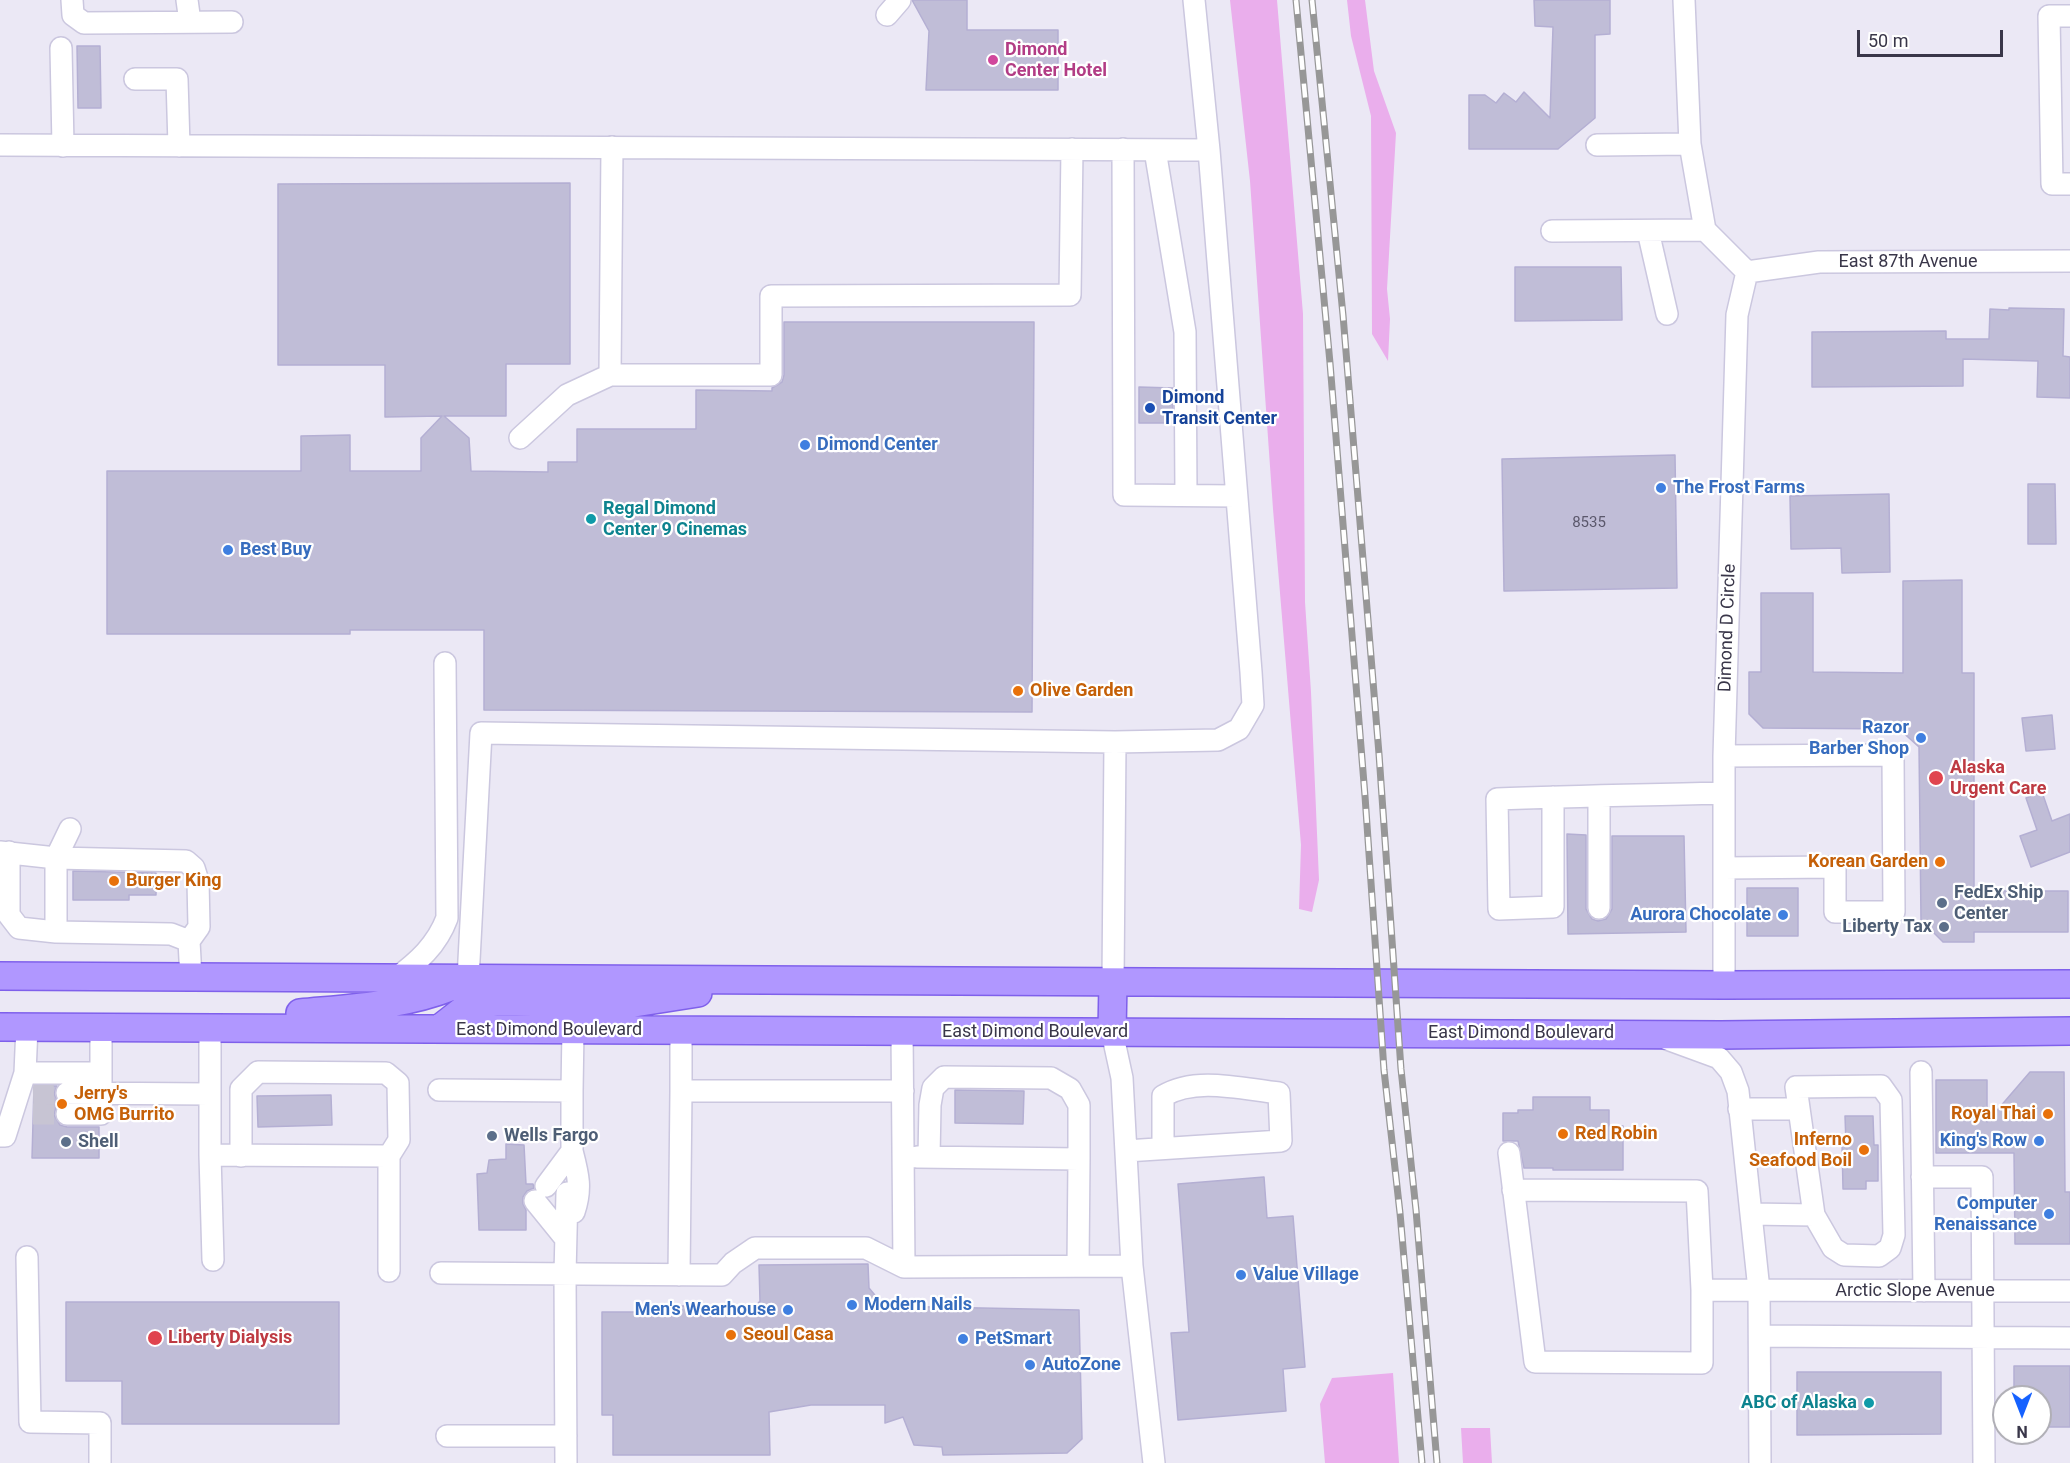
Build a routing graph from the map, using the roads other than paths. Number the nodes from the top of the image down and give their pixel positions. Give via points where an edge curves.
1 (72, 0) edge
2 (186, 0) edge
3 (1194, 0) edge
4 (1684, 0) edge
5 (2070, 16) edge
6 (190, 22) junction
7 (232, 22) dead end
8 (62, 48) dead end
9 (135, 79) dead end
10 (1690, 144) junction
11 (0, 145) edge
12 (1597, 145) dead end
13 (63, 146) junction
14 (179, 146) junction
15 (612, 147) junction
16 (1072, 149) junction
17 (1123, 149) junction
18 (1155, 150) junction
19 (1209, 150) junction
20 (2070, 184) edge
21 (1705, 230) junction
22 (1552, 231) dead end
23 (1648, 231) junction
24 (2070, 261) edge
25 (1747, 272) junction
26 (1667, 314) dead end
27 (610, 375) junction
28 (520, 438) dead end
29 (1186, 495) junction
30 (1236, 496) junction
31 (445, 663) dead end
32 (1114, 742) junction
33 (1724, 756) junction
34 (1724, 793) junction
35 (1599, 796) junction
36 (1553, 797) junction
37 (70, 829) dead end
38 (4, 852) edge
39 (56, 858) junction
40 (1724, 868) junction
41 (1599, 908) dead end
42 (56, 932) junction
43 (189, 941) junction
44 (0, 976) edge
45 (191, 978) junction
46 (395, 979) junction
47 (468, 979) junction
48 (746, 981) junction
49 (1113, 982) junction
50 (2070, 984) edge
51 (1724, 985) junction
52 (0, 1027) edge
53 (27, 1027) junction
54 (101, 1027) junction
55 (182, 1028) junction
56 (210, 1028) junction
57 (439, 1029) junction
58 (573, 1030) junction
59 (681, 1030) junction
60 (2070, 1030) edge
61 (902, 1031) junction
62 (1112, 1032) junction
63 (1650, 1033) junction
64 (1921, 1072) dead end
65 (25, 1073) junction
66 (101, 1083) junction
67 (439, 1090) dead end
68 (573, 1091) junction
69 (681, 1091) junction
70 (903, 1091) junction
71 (210, 1094) junction
72 (67, 1103) tunnel mouth
73 (1739, 1109) junction
74 (1799, 1109) junction
75 (0, 1136) edge
76 (1163, 1148) junction
77 (572, 1151) junction
78 (1126, 1151) junction
79 (1509, 1153) dead end
80 (210, 1155) junction
81 (241, 1156) junction
82 (389, 1156) junction
83 (903, 1157) junction
84 (930, 1157) junction
85 (1079, 1159) junction
86 (1923, 1177) junction
87 (1513, 1190) junction
88 (551, 1192) junction
89 (1751, 1214) junction
90 (1814, 1215) junction
91 (565, 1238) junction
92 (27, 1257) dead end
93 (213, 1260) dead end
94 (1078, 1266) junction
95 (1132, 1266) junction
96 (904, 1268) junction
97 (389, 1271) dead end
98 (441, 1273) dead end
99 (565, 1274) junction
100 (679, 1275) junction
101 (1702, 1290) junction
102 (1759, 1290) junction
103 (1924, 1291) junction
104 (1983, 1291) junction
105 (2070, 1291) edge
106 (1760, 1336) junction
107 (1983, 1337) junction
108 (2070, 1338) edge
109 (447, 1436) dead end
110 (566, 1436) junction
111 (100, 1463) edge
112 (566, 1463) edge
113 (1154, 1463) edge
114 (1760, 1463) edge
115 (1984, 1463) edge

1 - 6 street via 74,15 84,23
2 - 6 street
3 - 19 street
4 - 10 street
5 - 20 street via 2049,16 2052,184
6 - 7 street
8 - 13 street
9 - 14 street via 177,79
10 - 12 street
10 - 21 street
11 - 13 street
13 - 14 street
14 - 15 street
15 - 16 street
15 - 27 street
16 - 17 street
16 - 27 street via 1070,295 771,296 771,375
17 - 18 street
17 - 29 street via 1124,495
18 - 19 street
18 - 29 street via 1185,332
19 - 30 street
21 - 23 street
21 - 25 street
22 - 23 street
23 - 26 street
24 - 25 street, East 87th Avenue via 1819,262
25 - 33 street, Dimond D Circle via 1737,315
27 - 28 street via 567,396
29 - 30 street
30 - 32 street via 1253,705 1239,729 1218,740
31 - 46 street via 447,918 441,934 420,960
32 - 47 street via 481,733
32 - 49 street
33 - 34 street, Dimond D Circle
33 - 40 street via 1893,755 1894,912 1835,912 1835,867
34 - 35 street
34 - 40 street, Dimond D Circle
35 - 36 street
35 - 41 street
36 - 36 street via 1497,799 1499,909 1553,907
37 - 39 street
38 - 39 street
38 - 42 street via 9,915 19,928
39 - 42 street
39 - 43 street via 186,861 194,868 198,881 199,927
40 - 51 street, Dimond D Circle
42 - 43 street via 171,933
43 - 45 street
44 - 45 main road
45 - 46 main road
46 - 47 main road
47 - 48 main road
47 - 55 main road via 429,995 387,1005 260,1016
48 - 49 main road
48 - 57 main road via 686,996 628,1004 471,1004
49 - 51 main road
49 - 62 main road
50 - 51 main road
52 - 53 main road, East Dimond Boulevard
53 - 54 main road, East Dimond Boulevard
53 - 65 street
54 - 55 main road, East Dimond Boulevard
54 - 66 street
55 - 56 main road, East Dimond Boulevard
56 - 57 main road, East Dimond Boulevard
56 - 71 street
57 - 58 main road, East Dimond Boulevard
58 - 59 main road, East Dimond Boulevard
58 - 68 street
59 - 61 main road, East Dimond Boulevard
59 - 69 street
60 - 63 main road, East Dimond Boulevard
61 - 62 main road, East Dimond Boulevard
61 - 70 street
62 - 63 main road, East Dimond Boulevard
62 - 78 street via 1122,1078
63 - 73 street via 1719,1058 1731,1072
64 - 86 street
65 - 66 street
65 - 75 street via 24,1104 5,1136
66 - 71 street
66 - 72 street via 101,1114
67 - 68 street
68 - 77 street
69 - 70 street
69 - 100 street
70 - 83 street
71 - 80 street
73 - 74 street
73 - 89 street
74 - 90 street
74 - 90 street via 1796,1087 1881,1086 1892,1100 1894,1235 1890,1248 1879,1256 1844,1255 1833,1248
76 - 76 street via 1281,1142 1279,1093 1215,1086 1173,1090 1163,1096
76 - 78 street
77 - 88 street
77 - 91 street via 579,1197
78 - 95 street
79 - 87 street
80 - 81 street
80 - 93 street
81 - 82 street
81 - 82 street via 242,1089 258,1072 386,1073 398,1083 399,1140
82 - 97 street
83 - 84 street
83 - 96 street
84 - 85 street
84 - 85 street via 930,1105 933,1088 944,1077 1051,1078 1070,1089 1079,1105
85 - 94 street
86 - 103 street
86 - 104 street via 1982,1177
87 - 101 street via 1697,1191
87 - 101 street via 1535,1362 1702,1363
88 - 91 street
88 - 91 street
89 - 90 street
89 - 102 street
91 - 99 street
92 - 111 street via 30,1422 100,1423
94 - 95 street
94 - 96 street
95 - 113 street
96 - 100 street via 866,1248 755,1248 723,1275
98 - 99 street
99 - 100 street
99 - 110 street
101 - 102 street, Arctic Slope Avenue
102 - 103 street, Arctic Slope Avenue
102 - 106 street
103 - 104 street, Arctic Slope Avenue
104 - 105 street, Arctic Slope Avenue
104 - 107 street
106 - 107 street
106 - 114 street
107 - 108 street
107 - 115 street
109 - 110 street
110 - 112 street

